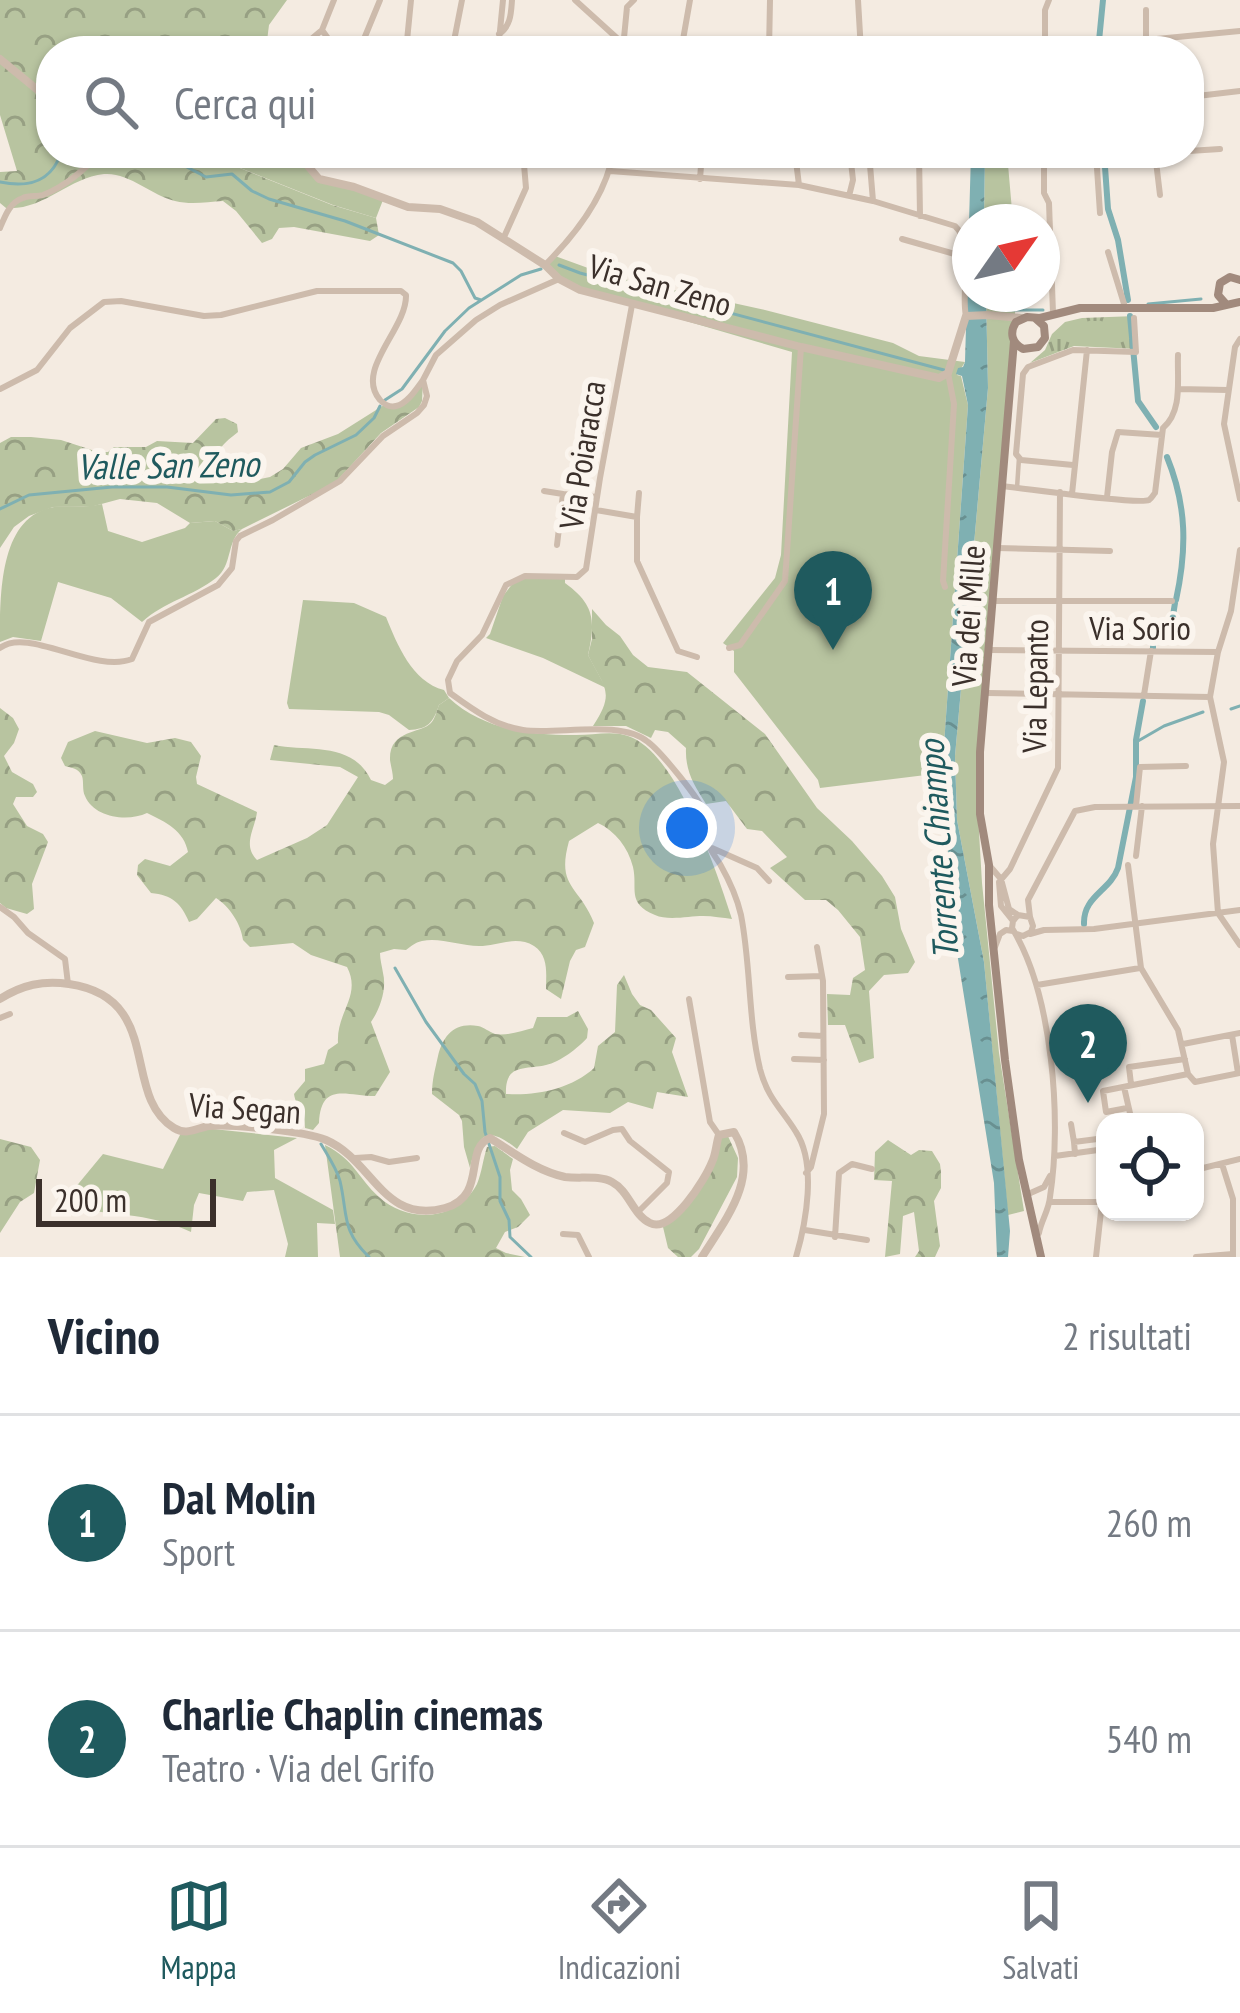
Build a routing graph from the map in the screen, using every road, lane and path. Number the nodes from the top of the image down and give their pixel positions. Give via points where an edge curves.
1 (334, 0) edge
2 (380, 0) edge
3 (411, 0) edge
4 (462, 0) edge
5 (508, 0) edge
6 (575, 0) edge
7 (634, 0) edge
8 (690, 0) edge
9 (770, 0) edge
10 (858, 0) edge
11 (1049, 0) edge
12 (1146, 10) dead end
13 (322, 29) junction
14 (1240, 31) edge
15 (314, 36) edge
16 (327, 36) edge
17 (365, 36) edge
18 (407, 36) edge
19 (455, 36) edge
20 (499, 36) edge
21 (615, 36) edge
22 (624, 36) edge
23 (684, 36) edge
24 (769, 36) edge
25 (860, 36) edge
26 (1045, 36) edge
27 (1146, 36) edge
28 (1188, 36) edge
29 (0, 59) edge
30 (36, 89) edge
31 (1240, 92) edge
32 (1204, 96) edge
33 (1220, 149) dead end
34 (1204, 151) edge
35 (85, 168) edge
36 (310, 168) edge
37 (524, 168) edge
38 (610, 168) edge
39 (701, 168) edge
40 (797, 168) edge
41 (852, 168) edge
42 (871, 168) edge
43 (919, 168) edge
44 (1044, 168) edge
45 (1097, 168) edge
46 (1157, 168) edge
47 (610, 171) junction
48 (700, 179) junction
49 (800, 185) junction
50 (1160, 195) dead end
51 (849, 196) junction
52 (874, 201) junction
53 (1049, 204) edge
54 (1100, 213) dead end
55 (920, 216) junction
56 (952, 225) edge
57 (0, 228) edge
58 (504, 237) junction
59 (902, 239) dead end
60 (1108, 252) dead end
61 (952, 253) edge
62 (545, 265) junction
63 (1238, 277) edge
64 (559, 279) junction
65 (1217, 290) junction
66 (1232, 303) edge
67 (632, 305) junction
68 (1125, 308) junction
69 (1192, 308) junction
70 (966, 312) edge
71 (1058, 312) joint
72 (1060, 312) edge
73 (1240, 312) edge
74 (967, 315) junction
75 (999, 316) junction
76 (1023, 318) junction
77 (1035, 318) junction
78 (1134, 318) dead end
79 (1045, 334) junction
80 (1013, 338) junction
81 (1240, 339) edge
82 (801, 347) junction
83 (1034, 349) junction
84 (1088, 350) junction
85 (1178, 355) dead end
86 (1013, 371) junction
87 (944, 376) junction
88 (423, 380) junction
89 (0, 389) edge
90 (1177, 390) junction
91 (1228, 393) junction
92 (1240, 394) edge
93 (1162, 435) junction
94 (1019, 458) junction
95 (1073, 465) junction
96 (1002, 486) junction
97 (1017, 488) junction
98 (544, 491) dead end
99 (1060, 492) junction
100 (639, 493) dead end
101 (563, 494) junction
102 (1072, 494) junction
103 (597, 497) junction
104 (1107, 498) junction
105 (1240, 499) edge
106 (596, 510) junction
107 (637, 518) junction
108 (556, 545) dead end
109 (997, 548) junction
110 (1061, 549) junction
111 (1110, 550) dead end
112 (1240, 550) edge
113 (945, 587) dead end
114 (1061, 600) junction
115 (993, 601) junction
116 (1172, 601) dead end
117 (1236, 609) edge
118 (0, 648) edge
119 (729, 648) dead end
120 (989, 650) junction
121 (1060, 651) junction
122 (1151, 651) junction
123 (1218, 652) junction
124 (697, 657) dead end
125 (986, 694) junction
126 (1059, 694) junction
127 (1144, 696) junction
128 (1210, 697) junction
129 (1186, 766) dead end
130 (1139, 806) junction
131 (1240, 806) edge
132 (1218, 807) junction
133 (709, 846) junction
134 (1136, 856) dead end
135 (1128, 866) dead end
136 (997, 875) junction
137 (769, 881) dead end
138 (0, 907) edge
139 (1240, 910) edge
140 (1219, 913) junction
141 (1031, 918) junction
142 (1136, 924) junction
143 (1019, 928) junction
144 (1044, 930) junction
145 (1240, 945) edge
146 (817, 947) dead end
147 (994, 951) junction
148 (1141, 968) junction
149 (822, 976) junction
150 (788, 977) dead end
151 (68, 983) junction
152 (1037, 985) junction
153 (0, 999) edge
154 (689, 999) dead end
155 (10, 1014) dead end
156 (0, 1018) edge
157 (1236, 1034) edge
158 (801, 1035) dead end
159 (824, 1036) junction
160 (1183, 1044) junction
161 (794, 1059) dead end
162 (1185, 1059) junction
163 (824, 1060) junction
164 (1239, 1073) edge
165 (1188, 1075) junction
166 (1128, 1086) junction
167 (1126, 1108) junction
168 (1106, 1112) joint
169 (1128, 1113) edge
170 (1071, 1124) dead end
171 (564, 1133) dead end
172 (719, 1135) junction
173 (1096, 1139) edge
174 (1073, 1142) junction
175 (1096, 1151) edge
176 (1076, 1154) junction
177 (1054, 1156) junction
178 (417, 1157) dead end
179 (355, 1158) junction
180 (1240, 1159) edge
181 (1222, 1163) junction
182 (1204, 1168) edge
183 (872, 1169) dead end
184 (1052, 1172) junction
185 (806, 1173) junction
186 (1026, 1195) junction
187 (1050, 1202) junction
188 (1096, 1202) edge
189 (638, 1212) junction
190 (1101, 1221) edge
191 (805, 1230) junction
192 (563, 1234) dead end
193 (835, 1237) junction
194 (867, 1240) dead end
195 (1038, 1254) edge
196 (1233, 1256) edge
197 (589, 1257) edge
198 (702, 1257) edge
199 (796, 1257) edge
200 (1096, 1257) edge
201 (1196, 1257) edge

1 - 13 street
2 - 17 street
3 - 18 street
4 - 19 street
5 - 20 street
6 - 21 street
7 - 22 street
8 - 23 street
9 - 24 street
10 - 25 street
11 - 26 street
12 - 27 street
13 - 15 street
13 - 16 street
14 - 28 street
29 - 30 street
31 - 32 street
33 - 34 street
35 - 57 street via 41,195 20,198
36 - 58 street, Via San Zeno via 319,179 453,212
37 - 58 street via 526,188
38 - 47 street
39 - 48 street
40 - 49 street
41 - 51 street
42 - 52 street
43 - 55 street
44 - 53 street
45 - 54 street
46 - 50 street
47 - 48 street
47 - 62 street via 579,228
48 - 49 street
49 - 51 street
51 - 52 street
52 - 55 street
55 - 56 street
58 - 62 street, Via San Zeno
59 - 61 street
60 - 68 street
62 - 64 street, Via San Zeno
63 - 65 main road
64 - 67 street, Via San Zeno
64 - 88 street via 476,320 436,355
65 - 66 main road
65 - 69 main road
66 - 69 main road
66 - 73 street
67 - 82 street, Via San Zeno
67 - 103 street, Via Poiaracca
68 - 69 main road
68 - 72 main road
70 - 74 street
71 - 77 main road
71 - 79 main road
74 - 75 street
74 - 87 street
75 - 76 street
75 - 80 street
76 - 77 main road
76 - 80 main road
77 - 79 main road
78 - 84 street via 1136,352
79 - 83 main road
80 - 83 main road
80 - 86 main road, Via dei Mille
81 - 91 street
82 - 87 street, Via San Zeno
82 - 119 street via 785,580 740,646
83 - 86 main road
84 - 94 street via 1023,374
84 - 95 street
85 - 90 street
86 - 96 main road, Via dei Mille
87 - 113 street via 954,404
88 - 89 street via 394,407 372,381 406,295 317,291 204,316 104,302 37,370
88 - 118 street via 427,396 417,413 340,482 240,536 226,577 149,622 132,659 113,664 25,641
90 - 91 street
90 - 93 street
91 - 92 street
91 - 105 street via 1224,424
93 - 104 street via 1154,496
93 - 104 street via 1118,432
94 - 95 street
94 - 97 street
95 - 102 street
96 - 97 street
96 - 109 main road, Via dei Mille
97 - 99 street
98 - 101 street
99 - 102 street
99 - 110 street, Via Lepanto
100 - 107 street
101 - 103 street
101 - 108 street
102 - 104 street
103 - 106 street, Via Poiaracca
106 - 107 street
106 - 133 street, Via Poiaracca via 586,568 577,577 525,576 506,585 482,635 457,661 450,693 520,730 619,729 649,742 699,800
107 - 124 street via 637,561 678,651
109 - 110 street
109 - 115 main road, Via dei Mille
110 - 111 street
110 - 114 street, Via Lepanto
112 - 117 street
114 - 115 street
114 - 116 street
114 - 121 street, Via Lepanto
115 - 120 main road, Via dei Mille
117 - 123 street
120 - 121 street, Via Sorio
120 - 125 main road, Via dei Mille
121 - 122 street, Via Sorio
121 - 126 street, Via Lepanto
122 - 123 street, Via Sorio
122 - 127 street
123 - 128 street
125 - 126 street
125 - 136 main road, Via dei Mille via 980,814
126 - 127 street
126 - 136 street, Via Lepanto via 1058,768 1009,870
127 - 128 street
128 - 132 street via 1225,763
129 - 130 street via 1140,767
130 - 132 street
130 - 134 street
130 - 141 street via 1075,811 1028,900
131 - 132 street
132 - 140 street
133 - 137 street
133 - 185 street, Via Poiaracca via 741,918 765,1088 802,1142
135 - 142 street
136 - 143 street via 1001,906
136 - 147 main road, Via dei Mille
138 - 151 street via 65,959
139 - 140 street
140 - 142 street
140 - 145 street
141 - 143 street
141 - 143 street via 1033,929
141 - 144 street
142 - 144 street
142 - 148 street
143 - 144 street
143 - 147 street via 1000,934
143 - 152 street
146 - 149 street
147 - 186 main road, Via dei Mille
148 - 152 street
148 - 160 street
149 - 150 street
149 - 159 street
151 - 153 street via 27,985
151 - 179 street, Via Segan via 126,1016 153,1101 169,1125 322,1137
152 - 177 street via 1054,1095
154 - 172 street
155 - 156 street
157 - 160 street
157 - 164 street
158 - 159 street
159 - 163 street
160 - 162 street
161 - 163 street
162 - 165 street
162 - 166 street via 1129,1067
163 - 185 street via 824,1114
164 - 165 street via 1195,1082
165 - 166 street
166 - 167 street
166 - 168 street via 1102,1091
167 - 168 street
167 - 169 street
170 - 174 street
171 - 189 street via 585,1142 622,1130 669,1172
172 - 189 street via 712,1161 673,1219 658,1226
172 - 198 street via 734,1132 738,1139 744,1184
173 - 174 street
174 - 176 street
175 - 176 street
176 - 177 street
177 - 184 street
178 - 179 street
179 - 189 street via 401,1206 446,1208 470,1190 478,1148 490,1138 539,1169 615,1183
180 - 181 street
181 - 182 street
181 - 196 street via 1233,1199
183 - 193 street via 852,1164 839,1173
184 - 186 street
184 - 187 street
185 - 191 street, Via Poiaracca
186 - 195 main road, Via dei Mille
187 - 188 street
187 - 195 street
190 - 200 street
191 - 193 street
191 - 199 street, Via Poiaracca
192 - 197 street via 578,1235
193 - 194 street
196 - 201 street

